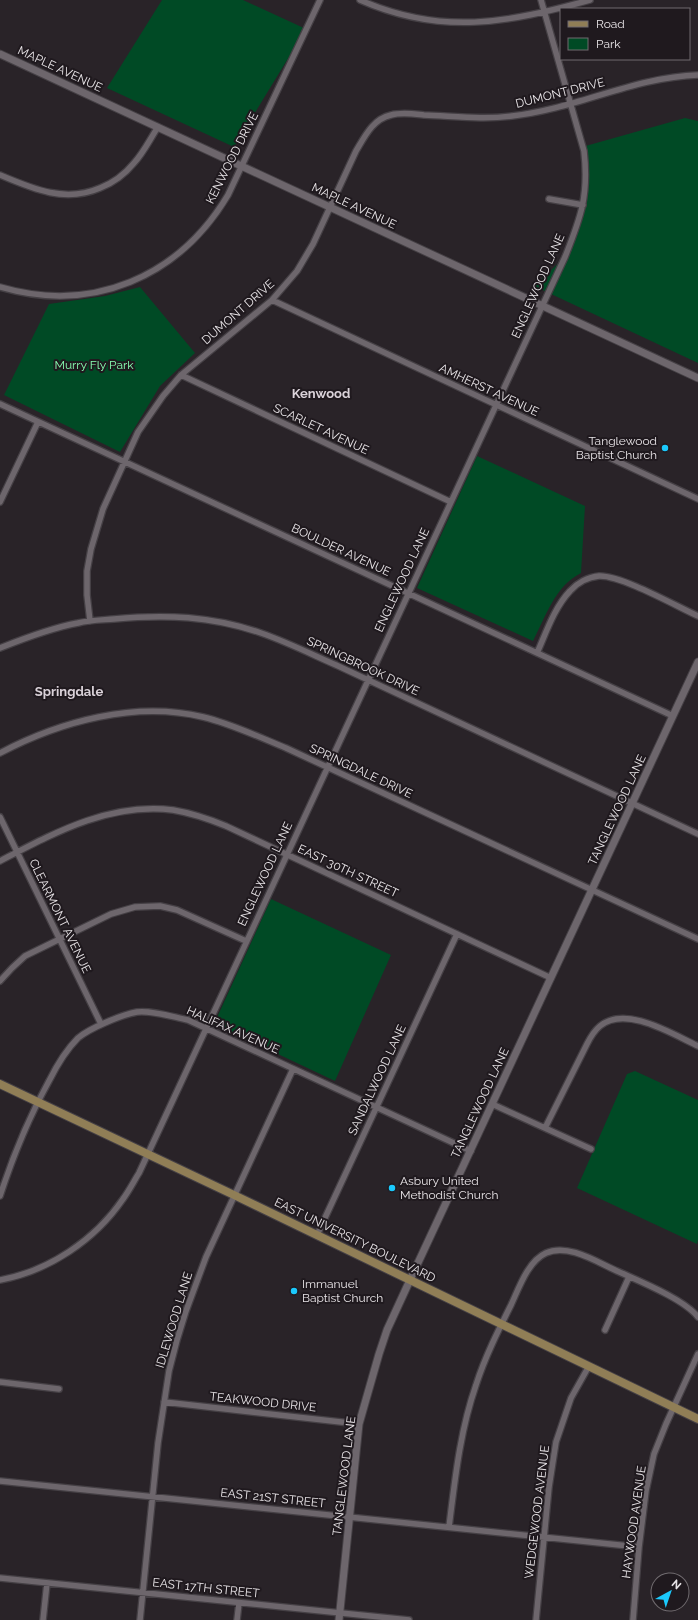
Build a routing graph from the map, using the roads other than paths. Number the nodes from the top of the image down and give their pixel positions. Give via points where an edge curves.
1 (320, 0) edge
2 (360, 0) edge
3 (542, 0) edge
4 (590, 0) edge
5 (562, 8) edge
6 (560, 9) edge
7 (545, 13) junction
8 (0, 54) edge
9 (698, 75) edge
10 (571, 104) junction
11 (158, 127) junction
12 (242, 166) junction
13 (0, 175) edge
14 (549, 199) dead end
15 (583, 205) junction
16 (330, 207) junction
17 (0, 288) edge
18 (272, 300) junction
19 (542, 305) junction
20 (182, 375) junction
21 (698, 378) edge
22 (0, 404) edge
23 (496, 405) junction
24 (38, 422) junction
25 (124, 462) junction
26 (698, 499) edge
27 (0, 502) edge
28 (451, 502) junction
29 (408, 594) junction
30 (698, 616) edge
31 (90, 621) junction
32 (0, 648) edge
33 (537, 653) junction
34 (698, 662) edge
35 (368, 680) junction
36 (673, 716) junction
37 (0, 753) edge
38 (327, 768) junction
39 (632, 803) junction
40 (0, 817) edge
41 (698, 834) edge
42 (17, 852) junction
43 (286, 855) junction
44 (0, 861) edge
45 (592, 890) junction
46 (457, 934) junction
47 (698, 939) edge
48 (60, 940) junction
49 (246, 941) junction
50 (551, 978) junction
51 (0, 981) edge
52 (101, 1024) junction
53 (205, 1029) junction
54 (698, 1046) edge
55 (293, 1069) junction
56 (0, 1084) edge
57 (37, 1102) junction
58 (492, 1104) junction
59 (376, 1107) junction
60 (545, 1128) junction
61 (592, 1149) dead end
62 (471, 1151) junction
63 (147, 1154) junction
64 (234, 1195) junction
65 (0, 1196) edge
66 (317, 1235) junction
67 (630, 1277) junction
68 (0, 1280) edge
69 (410, 1280) junction
70 (698, 1317) edge
71 (501, 1324) junction
72 (605, 1330) dead end
73 (698, 1354) edge
74 (589, 1366) junction
75 (0, 1382) edge
76 (58, 1389) dead end
77 (164, 1402) junction
78 (674, 1407) junction
79 (698, 1419) edge
80 (359, 1424) junction
81 (0, 1481) edge
82 (153, 1497) junction
83 (350, 1517) junction
84 (449, 1528) junction
85 (545, 1538) junction
86 (639, 1547) junction
87 (0, 1578) edge
88 (47, 1583) junction
89 (143, 1593) junction
90 (239, 1603) junction
91 (339, 1616) edge
92 (43, 1620) edge
93 (140, 1620) edge
94 (237, 1620) edge
95 (409, 1620) edge
96 (536, 1620) edge
97 (633, 1620) edge

1 - 12 street, KENWOOD DRIVE
2 - 7 street via 398,14 441,22 483,23
3 - 7 street, ENGLEWOOD LANE
4 - 5 street
6 - 7 street
7 - 10 street, ENGLEWOOD LANE
8 - 11 main road, MAPLE AVENUE
9 - 10 street, DUMONT DRIVE via 679,75 638,84
10 - 15 street, ENGLEWOOD LANE via 584,151 586,174
10 - 16 street, DUMONT DRIVE via 500,118 402,114 384,117 376,122 364,137
11 - 12 main road, MAPLE AVENUE
11 - 13 street via 143,153 127,171 118,179 95,190 72,195 51,194
12 - 16 main road, MAPLE AVENUE
12 - 17 street, KENWOOD DRIVE via 220,209 199,235 176,256 146,275 113,288 76,295 35,295
14 - 15 street
15 - 19 street, ENGLEWOOD LANE via 565,257
16 - 18 street, DUMONT DRIVE via 297,271
16 - 19 main road, MAPLE AVENUE
18 - 20 street, DUMONT DRIVE
18 - 23 street, AMHERST AVENUE
19 - 21 main road, MAPLE AVENUE
19 - 23 street, ENGLEWOOD LANE
20 - 25 street, DUMONT DRIVE via 163,396 138,432
20 - 28 street, SCARLET AVENUE
22 - 24 street, BOULDER AVENUE
23 - 26 street, AMHERST AVENUE
23 - 28 street, ENGLEWOOD LANE
24 - 25 street, BOULDER AVENUE
24 - 27 street
25 - 29 street, BOULDER AVENUE
25 - 31 street, DUMONT DRIVE via 103,509 91,549 87,571
28 - 29 street, ENGLEWOOD LANE
29 - 33 street, BOULDER AVENUE
29 - 35 street, ENGLEWOOD LANE
30 - 33 street via 615,578 591,578 576,586 562,602
31 - 32 street, SPRINGBROOK DRIVE via 58,627
31 - 35 street, SPRINGBROOK DRIVE via 172,616 214,621 282,641
33 - 36 street, BOULDER AVENUE
34 - 36 main road, TANGLEWOOD LANE
35 - 38 street, ENGLEWOOD LANE
35 - 39 street, SPRINGBROOK DRIVE
36 - 39 main road, TANGLEWOOD LANE
37 - 38 street, SPRINGDALE DRIVE via 78,722 128,713 170,712 204,717 225,724 272,742
38 - 43 street, ENGLEWOOD LANE
38 - 45 street, SPRINGDALE DRIVE
39 - 41 street, SPRINGBROOK DRIVE
39 - 45 main road, TANGLEWOOD LANE
40 - 42 street, CLEARMONT AVENUE
42 - 43 street, EAST 30TH STREET via 95,818 123,811 151,809 174,810 206,818
42 - 44 street, EAST 30TH STREET
42 - 48 street, CLEARMONT AVENUE
43 - 46 street, EAST 30TH STREET
43 - 49 street, ENGLEWOOD LANE
45 - 47 street, SPRINGDALE DRIVE
45 - 50 main road, TANGLEWOOD LANE
46 - 50 street, EAST 30TH STREET
46 - 59 street, SANDALWOOD LANE
48 - 49 street via 111,914 146,906 177,910
48 - 51 street via 25,956
48 - 52 street, CLEARMONT AVENUE
49 - 53 street, ENGLEWOOD LANE
50 - 58 main road, TANGLEWOOD LANE
52 - 53 street, HALIFAX AVENUE via 137,1012 188,1020
52 - 57 street, HALIFAX AVENUE via 72,1045
53 - 55 street, HALIFAX AVENUE
53 - 63 street, ENGLEWOOD LANE
54 - 60 street via 638,1020 621,1018 606,1022 594,1032 586,1044
55 - 59 street, HALIFAX AVENUE
55 - 64 street, IDLEWOOD LANE
56 - 57 main road, EAST UNIVERSITY BOULEVARD
57 - 63 main road, EAST UNIVERSITY BOULEVARD
57 - 65 street, HALIFAX AVENUE
58 - 60 street
58 - 62 main road, TANGLEWOOD LANE
59 - 62 street, HALIFAX AVENUE
59 - 66 street, SANDALWOOD LANE
60 - 61 street
62 - 69 main road, TANGLEWOOD LANE
63 - 64 main road, EAST UNIVERSITY BOULEVARD
63 - 68 street, ENGLEWOOD LANE via 124,1199 85,1240 58,1258 33,1270
64 - 66 main road, EAST UNIVERSITY BOULEVARD
64 - 77 street, IDLEWOOD LANE via 206,1257 186,1311 169,1371
66 - 69 main road, EAST UNIVERSITY BOULEVARD
67 - 70 street via 673,1298
67 - 71 street via 568,1251 546,1253 529,1269
67 - 72 street
69 - 71 main road, EAST UNIVERSITY BOULEVARD
69 - 80 main road, TANGLEWOOD LANE via 387,1330
71 - 74 main road, EAST UNIVERSITY BOULEVARD
71 - 84 street via 476,1385 468,1413 456,1472
73 - 78 street, HAYWOOD AVENUE
74 - 78 main road, EAST UNIVERSITY BOULEVARD
74 - 85 street, WEDGEWOOD AVENUE via 572,1398 556,1442
75 - 76 street
77 - 80 street, TEAKWOOD DRIVE
77 - 82 street, IDLEWOOD LANE
78 - 79 main road, EAST UNIVERSITY BOULEVARD
78 - 86 street, HAYWOOD AVENUE via 654,1454 646,1491
80 - 83 main road, TANGLEWOOD LANE
81 - 82 street, EAST 21ST STREET
82 - 83 street, EAST 21ST STREET
82 - 89 street, IDLEWOOD LANE
83 - 84 street, EAST 21ST STREET
83 - 91 main road, TANGLEWOOD LANE
84 - 85 street, EAST 21ST STREET
85 - 86 street, EAST 21ST STREET
85 - 96 street, WEDGEWOOD AVENUE
86 - 97 street, HAYWOOD AVENUE
87 - 88 street, EAST 17TH STREET
88 - 89 street, EAST 17TH STREET
88 - 92 street
89 - 90 street, EAST 17TH STREET
89 - 93 street, IDLEWOOD LANE
90 - 91 street, EAST 17TH STREET
90 - 94 street
91 - 95 street, EAST 17TH STREET

